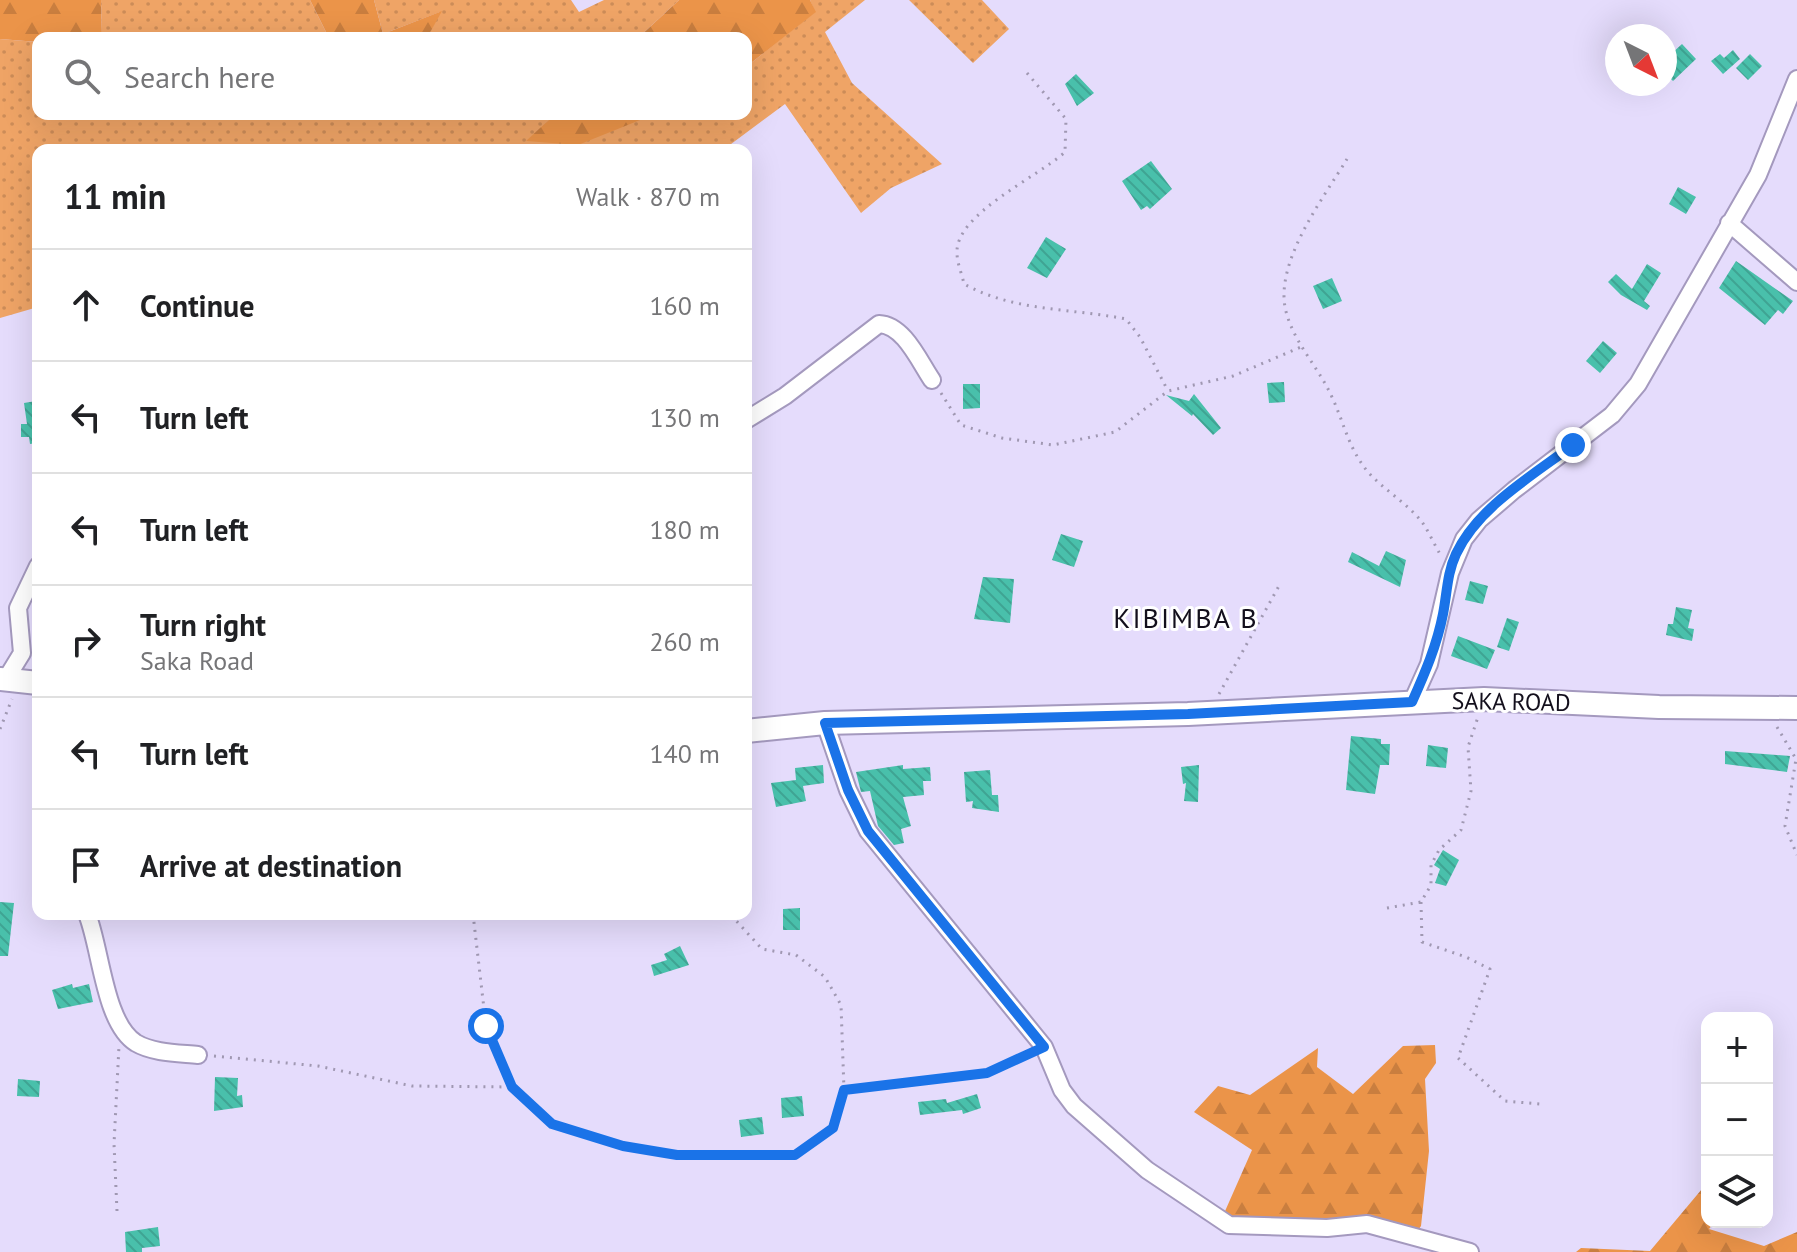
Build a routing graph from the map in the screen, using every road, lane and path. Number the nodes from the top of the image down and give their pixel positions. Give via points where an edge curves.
1 (1027, 73) dead end
2 (1797, 79) edge
3 (1347, 159) dead end
4 (1729, 223) junction
5 (1797, 282) edge
6 (1301, 347) junction
7 (932, 380) joint
8 (1168, 391) junction
9 (752, 416) edge
10 (1450, 573) junction
11 (32, 579) edge
12 (1279, 586) dead end
13 (15, 680) edge
14 (1484, 699) junction
15 (1412, 702) junction
16 (1797, 708) edge
17 (1763, 709) junction
18 (1208, 713) junction
19 (825, 723) junction
20 (0, 729) edge
21 (752, 730) edge
22 (1797, 855) edge
23 (1421, 902) junction
24 (1387, 908) dead end
25 (89, 920) edge
26 (474, 920) edge
27 (735, 920) edge
28 (119, 1027) junction
29 (1044, 1047) junction
30 (198, 1055) joint
31 (512, 1087) junction
32 (844, 1090) junction
33 (1540, 1104) dead end
34 (117, 1211) dead end
35 (1470, 1252) edge

1 - 8 path via 1066,119 1065,152 971,219 956,251 964,284 991,298 1035,309 1075,309 1126,319
2 - 4 street via 1758,175
3 - 6 path via 1306,226 1287,271 1286,314
4 - 5 street
4 - 10 street via 1638,384 1612,415 1479,520 1464,539
6 - 8 path via 1233,376
6 - 10 path via 1331,395 1348,443 1368,472 1421,522
7 - 8 path via 961,425 1053,445 1115,432
7 - 9 street via 899,332 879,324
10 - 15 street via 1429,664
11 - 13 street via 18,608 22,653
12 - 18 path
13 - 20 path
14 - 15 main road, SAKA ROAD
14 - 17 main road, SAKA ROAD
14 - 23 path via 1468,747 1471,791 1461,830 1439,850
15 - 18 main road, SAKA ROAD
16 - 17 main road, SAKA ROAD
17 - 22 path via 1796,759 1785,826
18 - 19 main road, SAKA ROAD
19 - 21 main road, SAKA ROAD
19 - 29 street via 868,831
23 - 24 path
23 - 33 path via 1422,942 1490,969 1458,1058 1505,1101
25 - 28 street
26 - 31 path via 486,1026
27 - 32 path via 762,949 796,955 825,977 841,1005
28 - 30 street via 135,1042 155,1050
28 - 34 path
29 - 32 path via 987,1073
29 - 35 street via 1062,1090 1102,1132 1228,1225 1367,1224
30 - 31 path via 318,1066 412,1086
31 - 32 path via 552,1124 623,1146 677,1155 795,1155 833,1128

